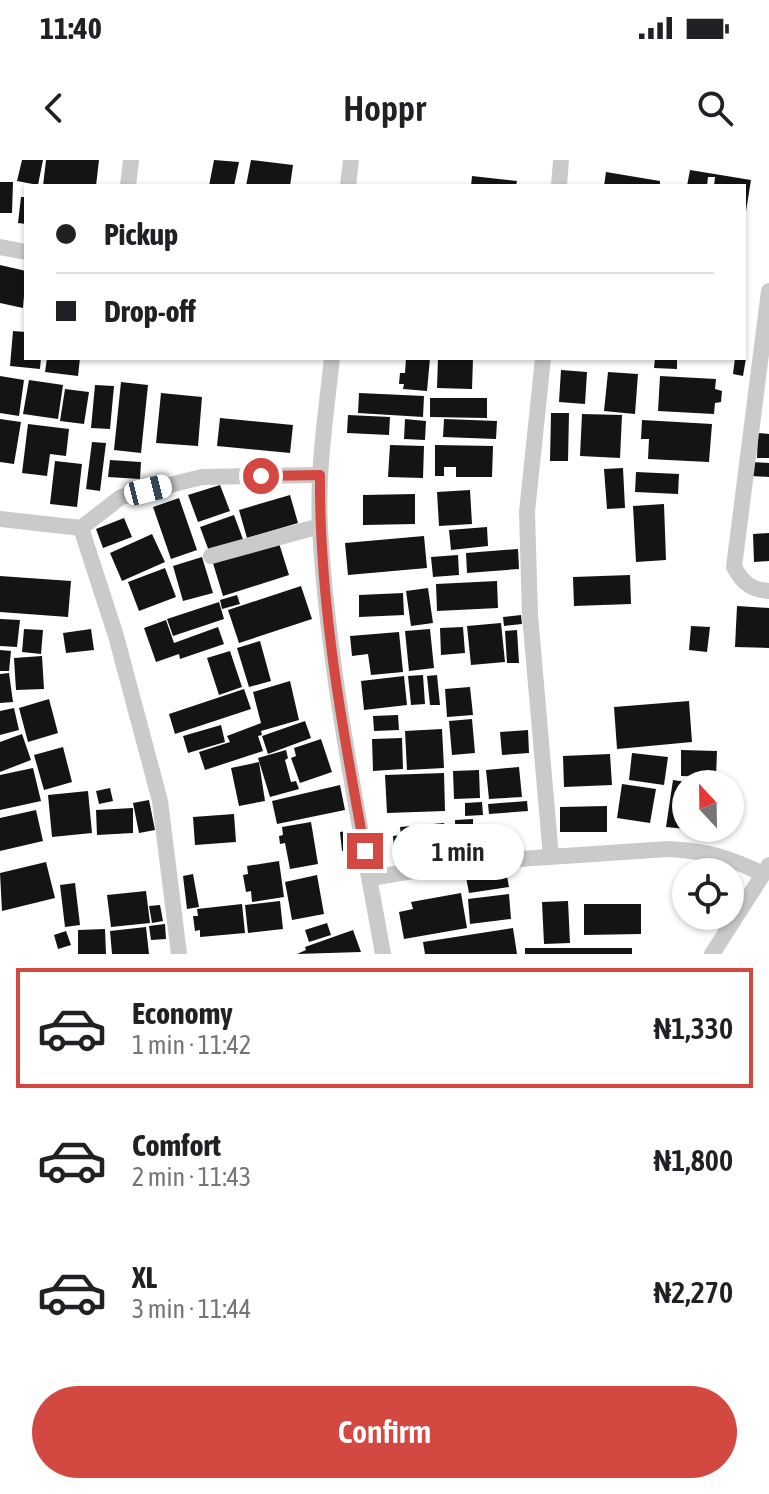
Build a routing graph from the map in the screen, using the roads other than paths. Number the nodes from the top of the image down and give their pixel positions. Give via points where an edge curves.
1 (131, 160) edge
2 (351, 160) edge
3 (561, 160) edge
4 (128, 184) edge
5 (348, 184) edge
6 (559, 184) edge
7 (0, 247) edge
8 (24, 252) edge
9 (769, 291) edge
10 (332, 360) edge
11 (543, 360) edge
12 (320, 475) junction
13 (0, 519) edge
14 (320, 526) junction
15 (81, 528) junction
16 (211, 556) dead end
17 (769, 591) edge
18 (551, 857) junction
19 (766, 870) edge
20 (371, 878) junction
21 (179, 954) edge
22 (383, 954) edge
23 (712, 954) edge

1 - 4 street
2 - 5 street
3 - 6 street
7 - 8 street
9 - 17 street via 734,567 742,581
10 - 12 street
11 - 18 street via 527,512 530,615
12 - 14 street
12 - 15 street via 202,477 121,497
13 - 15 street
14 - 16 street
14 - 20 street via 350,770
15 - 21 street via 160,801
18 - 19 street via 701,850
18 - 20 street via 460,863
19 - 23 street
20 - 22 street

